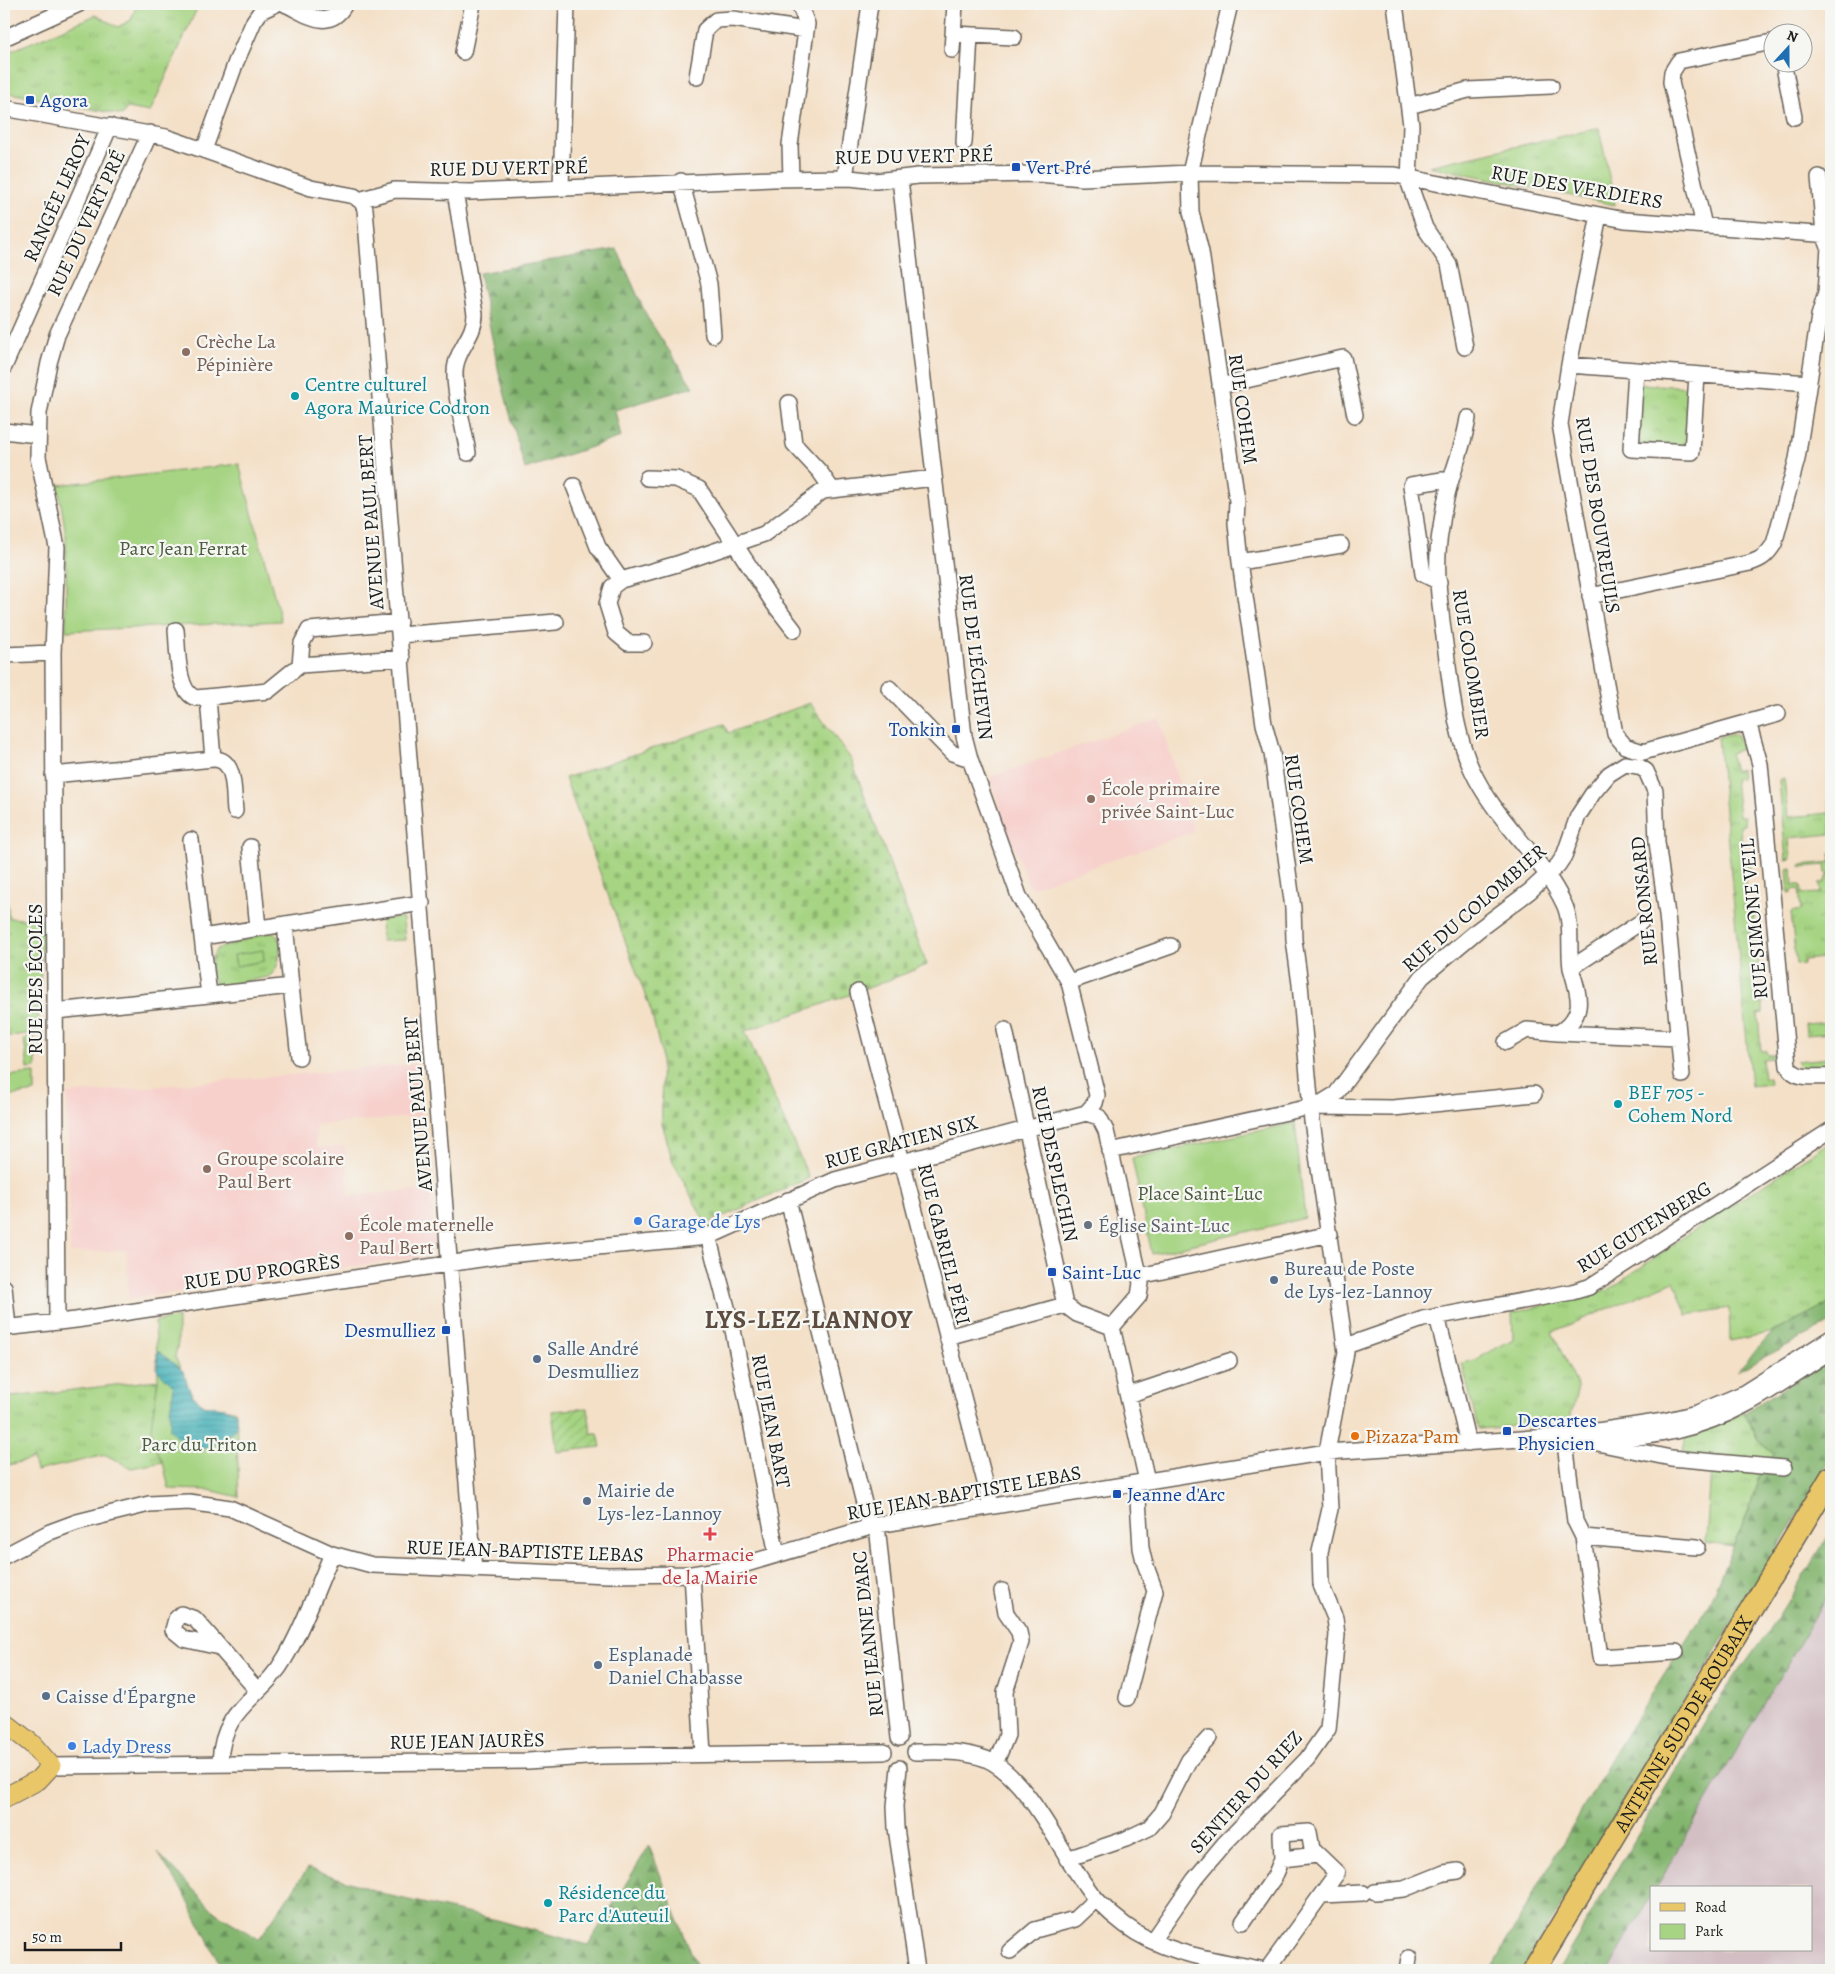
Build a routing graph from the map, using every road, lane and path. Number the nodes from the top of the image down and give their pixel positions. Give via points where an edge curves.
1 (79, 4) edge
2 (276, 4) edge
3 (285, 4) edge
4 (345, 4) edge
5 (472, 4) edge
6 (567, 4) edge
7 (799, 4) edge
8 (870, 4) edge
9 (955, 4) edge
10 (1230, 4) edge
11 (1395, 4) edge
12 (806, 30) junction
13 (953, 34) junction
14 (970, 34) junction
15 (1014, 37) dead end
16 (4, 38) edge
17 (1762, 44) edge
18 (952, 50) dead end
19 (463, 52) dead end
20 (1785, 72) edge
21 (697, 77) dead end
22 (1551, 86) dead end
23 (1409, 106) junction
24 (4, 108) edge
25 (1794, 117) dead end
26 (110, 126) junction
27 (150, 133) junction
28 (964, 143) dead end
29 (204, 150) junction
30 (1190, 173) junction
31 (1408, 176) junction
32 (1819, 177) dead end
33 (791, 178) junction
34 (845, 178) junction
35 (900, 179) junction
36 (681, 181) junction
37 (561, 187) junction
38 (455, 191) junction
39 (359, 200) junction
40 (1598, 214) junction
41 (1704, 226) junction
42 (1828, 235) edge
43 (713, 334) dead end
44 (1465, 347) dead end
45 (1569, 365) junction
46 (4, 367) edge
47 (1636, 370) junction
48 (1697, 375) junction
49 (1809, 383) junction
50 (1220, 386) junction
51 (789, 402) dead end
52 (1355, 415) dead end
53 (1468, 418) dead end
54 (4, 432) edge
55 (37, 435) junction
56 (468, 453) dead end
57 (646, 478) dead end
58 (934, 478) junction
59 (1450, 481) junction
60 (574, 486) dead end
61 (831, 488) junction
62 (737, 544) junction
63 (1341, 545) dead end
64 (1240, 562) junction
65 (621, 580) junction
66 (1439, 582) junction
67 (1590, 596) junction
68 (556, 622) dead end
69 (400, 628) junction
70 (176, 630) dead end
71 (794, 630) dead end
72 (54, 636) joint
73 (644, 643) dead end
74 (53, 653) junction
75 (4, 655) edge
76 (402, 658) junction
77 (300, 665) junction
78 (889, 688) dead end
79 (208, 698) junction
80 (1778, 714) dead end
81 (1748, 722) junction
82 (213, 759) junction
83 (970, 759) junction
84 (1638, 759) junction
85 (53, 775) junction
86 (235, 811) dead end
87 (191, 840) dead end
88 (250, 847) dead end
89 (1546, 876) junction
90 (422, 903) junction
91 (1641, 922) dead end
92 (285, 924) junction
93 (258, 928) junction
94 (202, 937) junction
95 (1171, 946) dead end
96 (1571, 968) junction
97 (1069, 982) junction
98 (291, 986) junction
99 (858, 992) dead end
100 (209, 995) junction
101 (56, 1011) junction
102 (1005, 1030) dead end
103 (1558, 1033) junction
104 (1678, 1038) junction
105 (1506, 1042) dead end
106 (299, 1057) dead end
107 (1682, 1075) dead end
108 (1831, 1077) edge
109 (1534, 1094) dead end
110 (1310, 1107) junction
111 (1086, 1113) junction
112 (1026, 1128) junction
113 (1831, 1130) edge
114 (1110, 1152) junction
115 (902, 1163) junction
116 (788, 1200) junction
117 (1330, 1234) junction
118 (708, 1236) junction
119 (450, 1264) junction
120 (1140, 1276) junction
121 (4, 1287) edge
122 (1065, 1305) junction
123 (1437, 1316) junction
124 (57, 1322) junction
125 (6, 1328) edge
126 (1112, 1328) junction
127 (947, 1337) junction
128 (1831, 1338) edge
129 (1346, 1346) junction
130 (1831, 1351) edge
131 (1229, 1361) dead end
132 (1128, 1395) junction
133 (1665, 1427) junction
134 (1564, 1436) junction
135 (1468, 1443) junction
136 (1327, 1452) junction
137 (1671, 1458) junction
138 (1784, 1468) dead end
139 (1831, 1477) edge
140 (1142, 1482) junction
141 (1831, 1494) edge
142 (991, 1505) junction
143 (873, 1526) junction
144 (1583, 1537) junction
145 (1698, 1547) dead end
146 (332, 1554) junction
147 (777, 1555) junction
148 (4, 1556) edge
149 (474, 1570) junction
150 (692, 1574) junction
151 (1002, 1591) dead end
152 (219, 1647) dead end
153 (1676, 1652) dead end
154 (257, 1690) junction
155 (1127, 1698) dead end
156 (4, 1722) edge
157 (899, 1738) junction
158 (1209, 1738) dead end
159 (884, 1752) junction
160 (914, 1752) junction
161 (703, 1754) junction
162 (220, 1762) junction
163 (995, 1764) junction
164 (51, 1766) junction
165 (900, 1768) junction
166 (4, 1798) edge
167 (1317, 1855) junction
168 (1067, 1859) junction
169 (1282, 1859) junction
170 (1458, 1872) dead end
171 (1322, 1895) junction
172 (1096, 1899) junction
173 (1243, 1922) dead end
174 (1152, 1941) junction
175 (1010, 1951) dead end
176 (917, 1970) edge
177 (1266, 1970) edge
178 (1534, 1970) edge
179 (1544, 1970) edge

1 - 16 street
2 - 29 street via 261,11 254,21
3 - 4 street via 326,20 336,16
5 - 19 street
6 - 37 street
7 - 12 street via 806,18
8 - 34 street
9 - 13 street
10 - 30 street, RUE COHEM
11 - 23 street
12 - 21 street via 733,18 716,20 706,30
12 - 33 street via 790,144
13 - 14 street
13 - 18 street
14 - 15 street
14 - 28 street
17 - 41 street via 1679,61 1672,72 1671,82
20 - 25 street
22 - 23 street via 1468,90
23 - 31 street
24 - 26 street
26 - 27 street
26 - 46 street, RANGÉE LEROY
27 - 29 street, RUE DU VERT PRÉ
27 - 55 street, RUE DU VERT PRÉ via 54,345
29 - 39 street, RUE DU VERT PRÉ via 311,188
30 - 31 street, RUE DU VERT PRÉ
30 - 35 street, RUE DU VERT PRÉ via 1082,178 1039,174
30 - 50 street, RUE COHEM via 1191,212 1201,252
31 - 40 street, RUE DES VERDIERS
31 - 44 street via 1425,228 1450,264
32 - 42 street
33 - 34 street, RUE DU VERT PRÉ
33 - 36 street, RUE DU VERT PRÉ
34 - 35 street, RUE DU VERT PRÉ
35 - 58 street, RUE DE L'ÉCHEVIN
36 - 37 street, RUE DU VERT PRÉ
36 - 43 street via 709,284
37 - 38 street, RUE DU VERT PRÉ
38 - 39 street, RUE DU VERT PRÉ via 395,190
38 - 56 street via 475,314 473,328 460,353 455,374
39 - 69 street, AVENUE PAUL BERT via 364,205 367,218
40 - 41 street, RUE DES VERDIERS via 1637,221
40 - 45 street, RUE DES BOUVREUILS
41 - 42 street, RUE DES VERDIERS
42 - 49 street via 1826,294
45 - 47 street
45 - 67 street, RUE DES BOUVREUILS via 1561,412 1561,435
47 - 48 street
47 - 48 street via 1631,449 1692,452
48 - 49 street
49 - 67 street via 1797,459 1774,544 1768,553 1750,563
50 - 52 street via 1342,358
50 - 64 street, RUE COHEM via 1237,504
51 - 61 street via 794,444
53 - 59 street, RUE COLOMBIER
54 - 55 street
55 - 72 street, RUE DU VERT PRÉ via 39,464 57,547
57 - 62 street via 676,479 699,489
58 - 61 street
58 - 83 street, RUE DE L'ÉCHEVIN via 960,708
59 - 66 street, RUE COLOMBIER via 1440,529
59 - 66 street, RUE COLOMBIER via 1411,485 1423,574
60 - 65 street via 598,547
61 - 62 street via 808,500 764,534
62 - 65 street
62 - 71 street
63 - 64 street
64 - 110 street, RUE COHEM via 1264,724 1272,753 1293,908
65 - 73 street via 612,587 607,604 616,633 628,643
66 - 89 street, RUE COLOMBIER via 1456,724 1472,772 1497,812
67 - 84 street, RUE DES BOUVREUILS via 1615,734
68 - 69 street, AVENUE PAUL BERT
69 - 76 street, AVENUE PAUL BERT
69 - 77 street via 309,630 303,639
70 - 79 street via 182,685 190,696
72 - 74 street, RUE DES ÉCOLES
74 - 75 street
74 - 85 street, RUE DES ÉCOLES
76 - 77 street
76 - 90 street, AVENUE PAUL BERT
77 - 79 street via 268,691
78 - 83 street via 952,753
79 - 82 street
80 - 81 street, RUE DU COLOMBIER
81 - 84 street, RUE DU COLOMBIER via 1658,749
81 - 108 street, RUE SIMONE VEIL via 1760,764 1788,1066 1798,1076
82 - 85 street
82 - 86 street via 224,760 230,766
83 - 97 street, RUE DE L'ÉCHEVIN via 1019,896
84 - 89 street, RUE DU COLOMBIER via 1619,766 1597,788 1578,816 1564,856
84 - 104 street, RUE RONSARD via 1650,777 1654,792
85 - 101 street, RUE DES ÉCOLES
87 - 94 street
88 - 93 street
89 - 96 street via 1566,912
89 - 110 street, RUE DU COLOMBIER via 1430,970 1336,1094
90 - 92 street
90 - 119 street, AVENUE PAUL BERT
91 - 96 street, RUE RONSARD
92 - 93 street
92 - 98 street
93 - 94 street
94 - 100 street
95 - 97 street
96 - 103 street via 1579,1006 1573,1022
97 - 111 street, RUE DE L'ÉCHEVIN via 1097,1095
98 - 100 street
98 - 106 street
99 - 115 street, RUE GABRIEL PÉRI
100 - 101 street
101 - 124 street, RUE DES ÉCOLES
102 - 112 street, RUE DESPLECHIN
103 - 104 street
103 - 105 street via 1527,1030
104 - 107 street, RUE RONSARD
109 - 110 street via 1393,1108
110 - 114 street
110 - 117 street, RUE COHEM
111 - 112 street
111 - 114 street via 1103,1123
112 - 115 street, RUE GRATIEN SIX
112 - 122 street, RUE DESPLECHIN
113 - 123 street, RUE GUTENBERG via 1589,1287
114 - 120 street
115 - 116 street, RUE GRATIEN SIX via 835,1180
115 - 127 street, RUE GABRIEL PÉRI
116 - 118 street, RUE DU PROGRÈS
116 - 143 street, RUE JEANNE D'ARC
117 - 120 street
117 - 129 street, RUE COHEM
118 - 119 street, RUE DU PROGRÈS via 525,1253
118 - 147 street, RUE JEAN BART via 733,1330
119 - 124 street, RUE DU PROGRÈS
119 - 149 street, AVENUE PAUL BERT
120 - 126 street via 1139,1296
121 - 125 street
122 - 126 street via 1077,1314
122 - 127 street
123 - 129 street, RUE GUTENBERG
123 - 135 street
124 - 125 street, RUE DU PROGRÈS
126 - 132 street
127 - 142 street, RUE GABRIEL PÉRI
128 - 133 street, RUE JEAN-BAPTISTE LEBAS via 1742,1394
129 - 136 street, RUE COHEM via 1345,1366
130 - 133 street, RUE JEAN-BAPTISTE LEBAS via 1742,1407 1699,1424
131 - 132 street
132 - 140 street
133 - 134 street, RUE JEAN-BAPTISTE LEBAS via 1612,1438
133 - 137 street
134 - 135 street, RUE JEAN-BAPTISTE LEBAS
134 - 137 street, RUE JEAN-BAPTISTE LEBAS
134 - 144 street via 1575,1521
135 - 136 street, RUE JEAN-BAPTISTE LEBAS
136 - 140 street, RUE JEAN-BAPTISTE LEBAS
136 - 174 street, SENTIER DU RIEZ via 1330,1509 1321,1546 1320,1580 1337,1635 1328,1729 1307,1759 1200,1872
137 - 138 street, RUE JEAN-BAPTISTE LEBAS
139 - 178 highway, ANTENNE SUD DE ROUBAIX
140 - 142 street, RUE JEAN-BAPTISTE LEBAS
140 - 155 street via 1141,1548 1155,1591
141 - 179 highway, ANTENNE SUD DE ROUBAIX
142 - 143 street, RUE JEAN-BAPTISTE LEBAS
143 - 147 street, RUE JEAN-BAPTISTE LEBAS
143 - 157 street, RUE JEANNE D'ARC
144 - 145 street
144 - 153 street via 1600,1656
146 - 148 street, RUE JEAN-BAPTISTE LEBAS via 230,1508 180,1502 149,1504 77,1522
146 - 149 street, RUE JEAN-BAPTISTE LEBAS via 377,1565
146 - 154 street via 286,1658
147 - 150 street, RUE JEAN-BAPTISTE LEBAS
149 - 150 street, RUE JEAN-BAPTISTE LEBAS via 637,1576
150 - 161 street
151 - 163 street via 1006,1613 1019,1632 1021,1642 1005,1692 1007,1735
152 - 154 street
154 - 162 street via 227,1728 221,1744
156 - 164 main road via 32,1744
157 - 159 street via 889,1742
157 - 160 street via 909,1742
158 - 168 street via 1189,1760 1162,1813 1149,1828
159 - 161 street, RUE JEAN JAURÈS
159 - 165 street via 888,1762
160 - 163 street via 965,1753
160 - 165 street via 912,1762
161 - 162 street, RUE JEAN JAURÈS via 289,1765
162 - 164 street, RUE JEAN JAURÈS
163 - 168 street via 1021,1787
164 - 166 main road via 38,1780
165 - 176 street via 896,1828
167 - 169 street
167 - 169 street via 1312,1850 1309,1832 1281,1834
167 - 171 street via 1337,1874
168 - 172 street
169 - 173 street via 1275,1876
170 - 171 street via 1444,1873 1404,1889
171 - 177 street
172 - 174 street via 1126,1926
172 - 175 street via 1075,1919 1035,1930
174 - 177 street via 1179,1951

